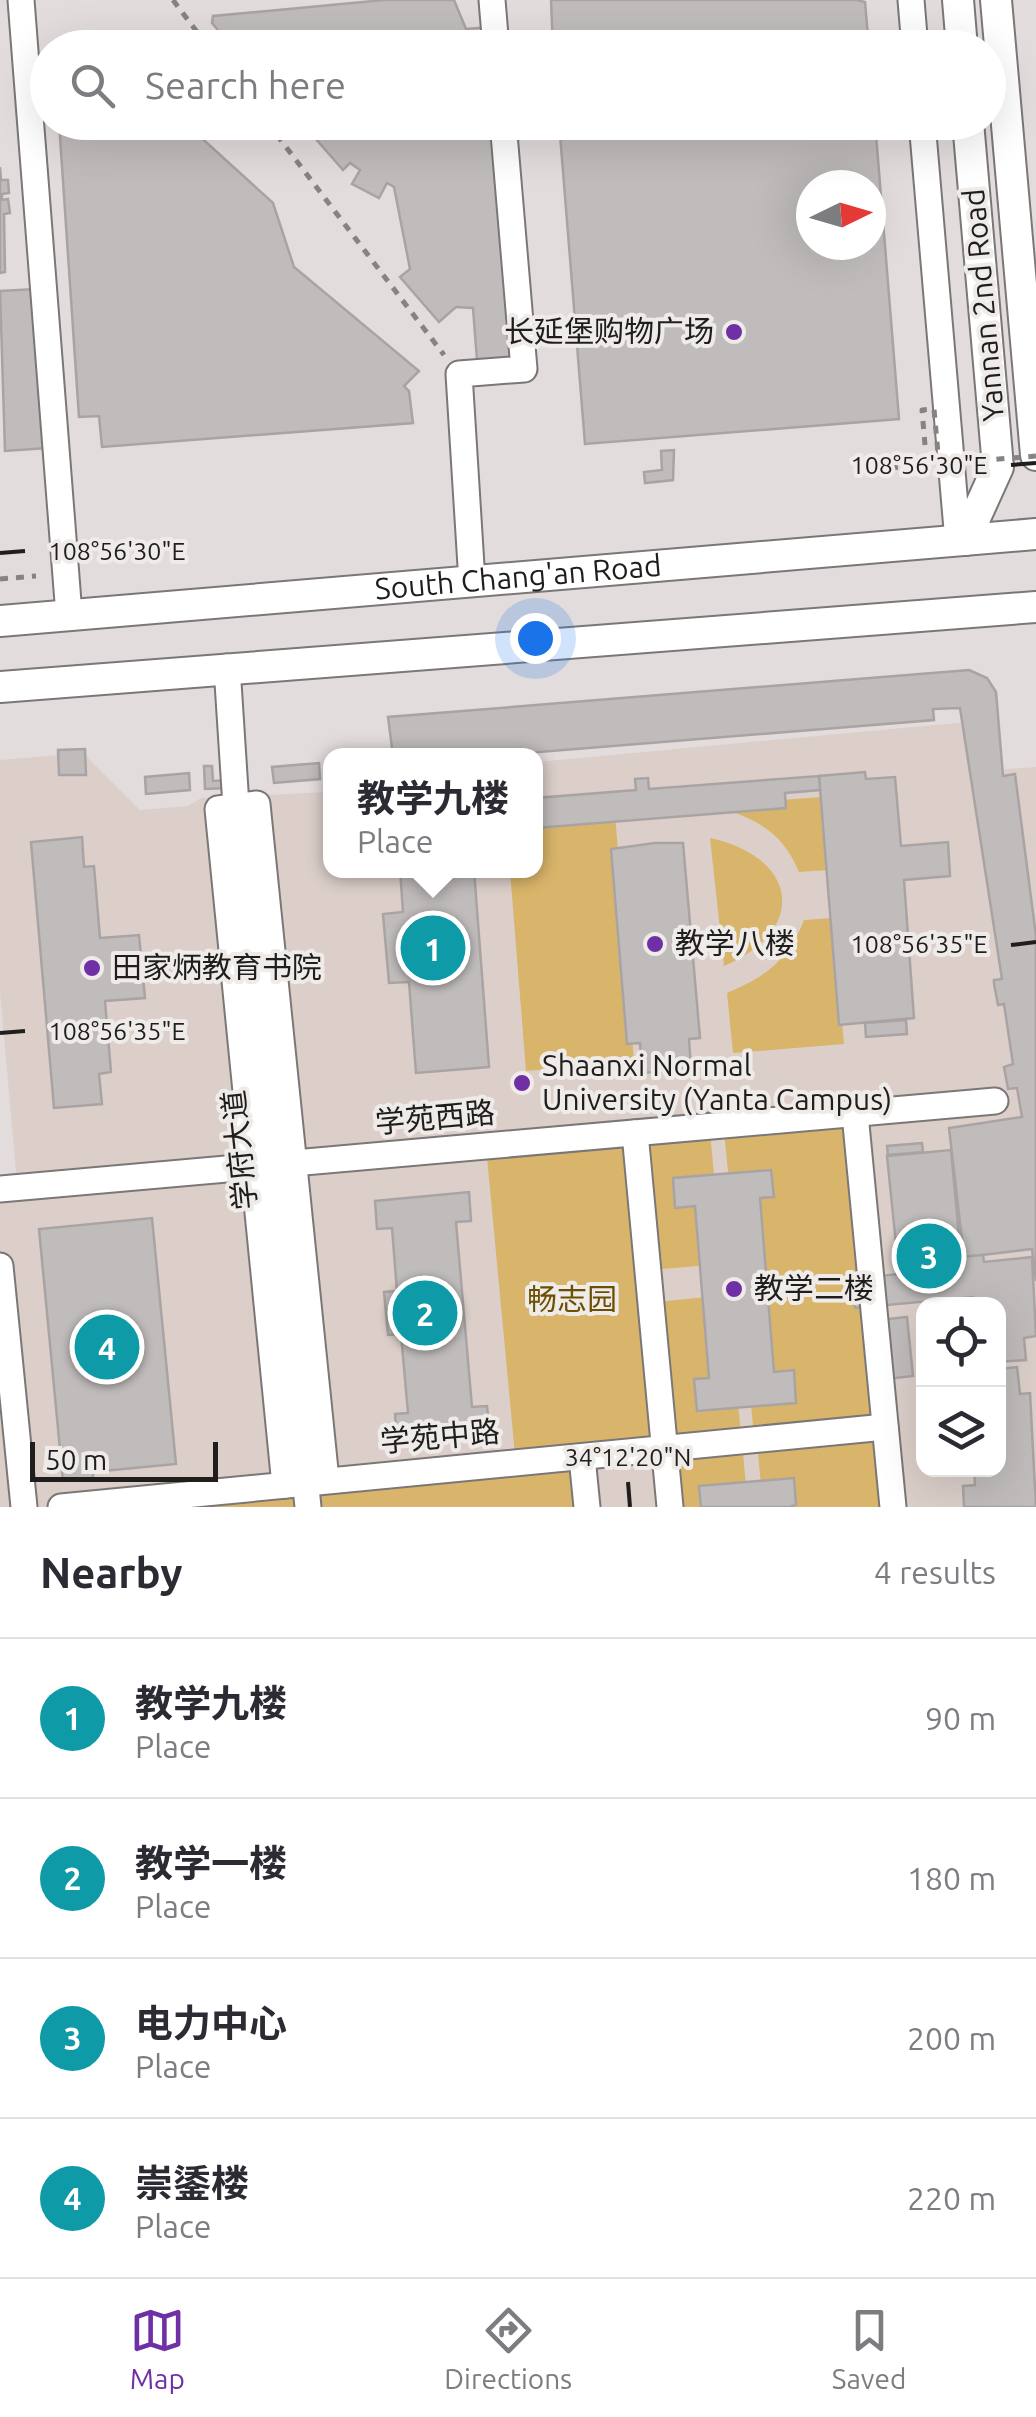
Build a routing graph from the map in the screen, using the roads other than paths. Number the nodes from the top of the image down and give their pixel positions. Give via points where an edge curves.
1 (21, 0) edge
2 (492, 0) edge
3 (912, 0) edge
4 (958, 0) edge
5 (996, 0) edge
6 (494, 30) edge
7 (914, 30) edge
8 (960, 30) edge
9 (999, 30) edge
10 (1006, 114) edge
11 (30, 115) edge
12 (32, 140) edge
13 (504, 140) edge
14 (924, 140) edge
15 (970, 140) edge
16 (1036, 456) edge
17 (1036, 534) edge
18 (961, 540) junction
19 (472, 582) junction
20 (1036, 606) edge
21 (69, 615) junction
22 (0, 621) edge
23 (227, 667) junction
24 (0, 687) edge
25 (236, 806) junction
26 (995, 1101) dead end
27 (856, 1114) junction
28 (635, 1133) junction
29 (274, 1164) junction
30 (0, 1188) edge
31 (0, 1266) edge
32 (885, 1427) junction
33 (664, 1448) junction
34 (582, 1457) junction
35 (306, 1488) edge
36 (24, 1507) edge
37 (61, 1507) edge
38 (586, 1507) edge
39 (670, 1507) edge
40 (892, 1507) edge

1 - 11 street
2 - 6 street
3 - 7 street
4 - 8 main road
5 - 9 main road, Yannan 2nd Road
10 - 16 main road, Yannan 2nd Road
12 - 21 street
13 - 19 street via 524,369 459,374
14 - 18 street, Yannan 2nd Road
15 - 18 main road, Yannan 2nd Road via 998,467
17 - 18 main road, South Chang'an Road
18 - 19 main road, South Chang'an Road
19 - 21 main road, South Chang'an Road
20 - 23 main road
21 - 22 main road, South Chang'an Road
23 - 24 main road
23 - 25 street
25 - 29 street via 218,809
25 - 29 street via 257,804
26 - 27 street, 学苑西路
27 - 28 street, 学苑西路
27 - 32 street
28 - 29 street, 学苑西路
28 - 33 street
29 - 30 street, 学苑西路
29 - 35 street
29 - 35 street
31 - 36 street
32 - 33 street, 学苑中路
32 - 40 street
33 - 34 street, 学苑中路
33 - 39 street
34 - 35 street, 学苑中路
34 - 38 street
35 - 37 street, 学苑中路

